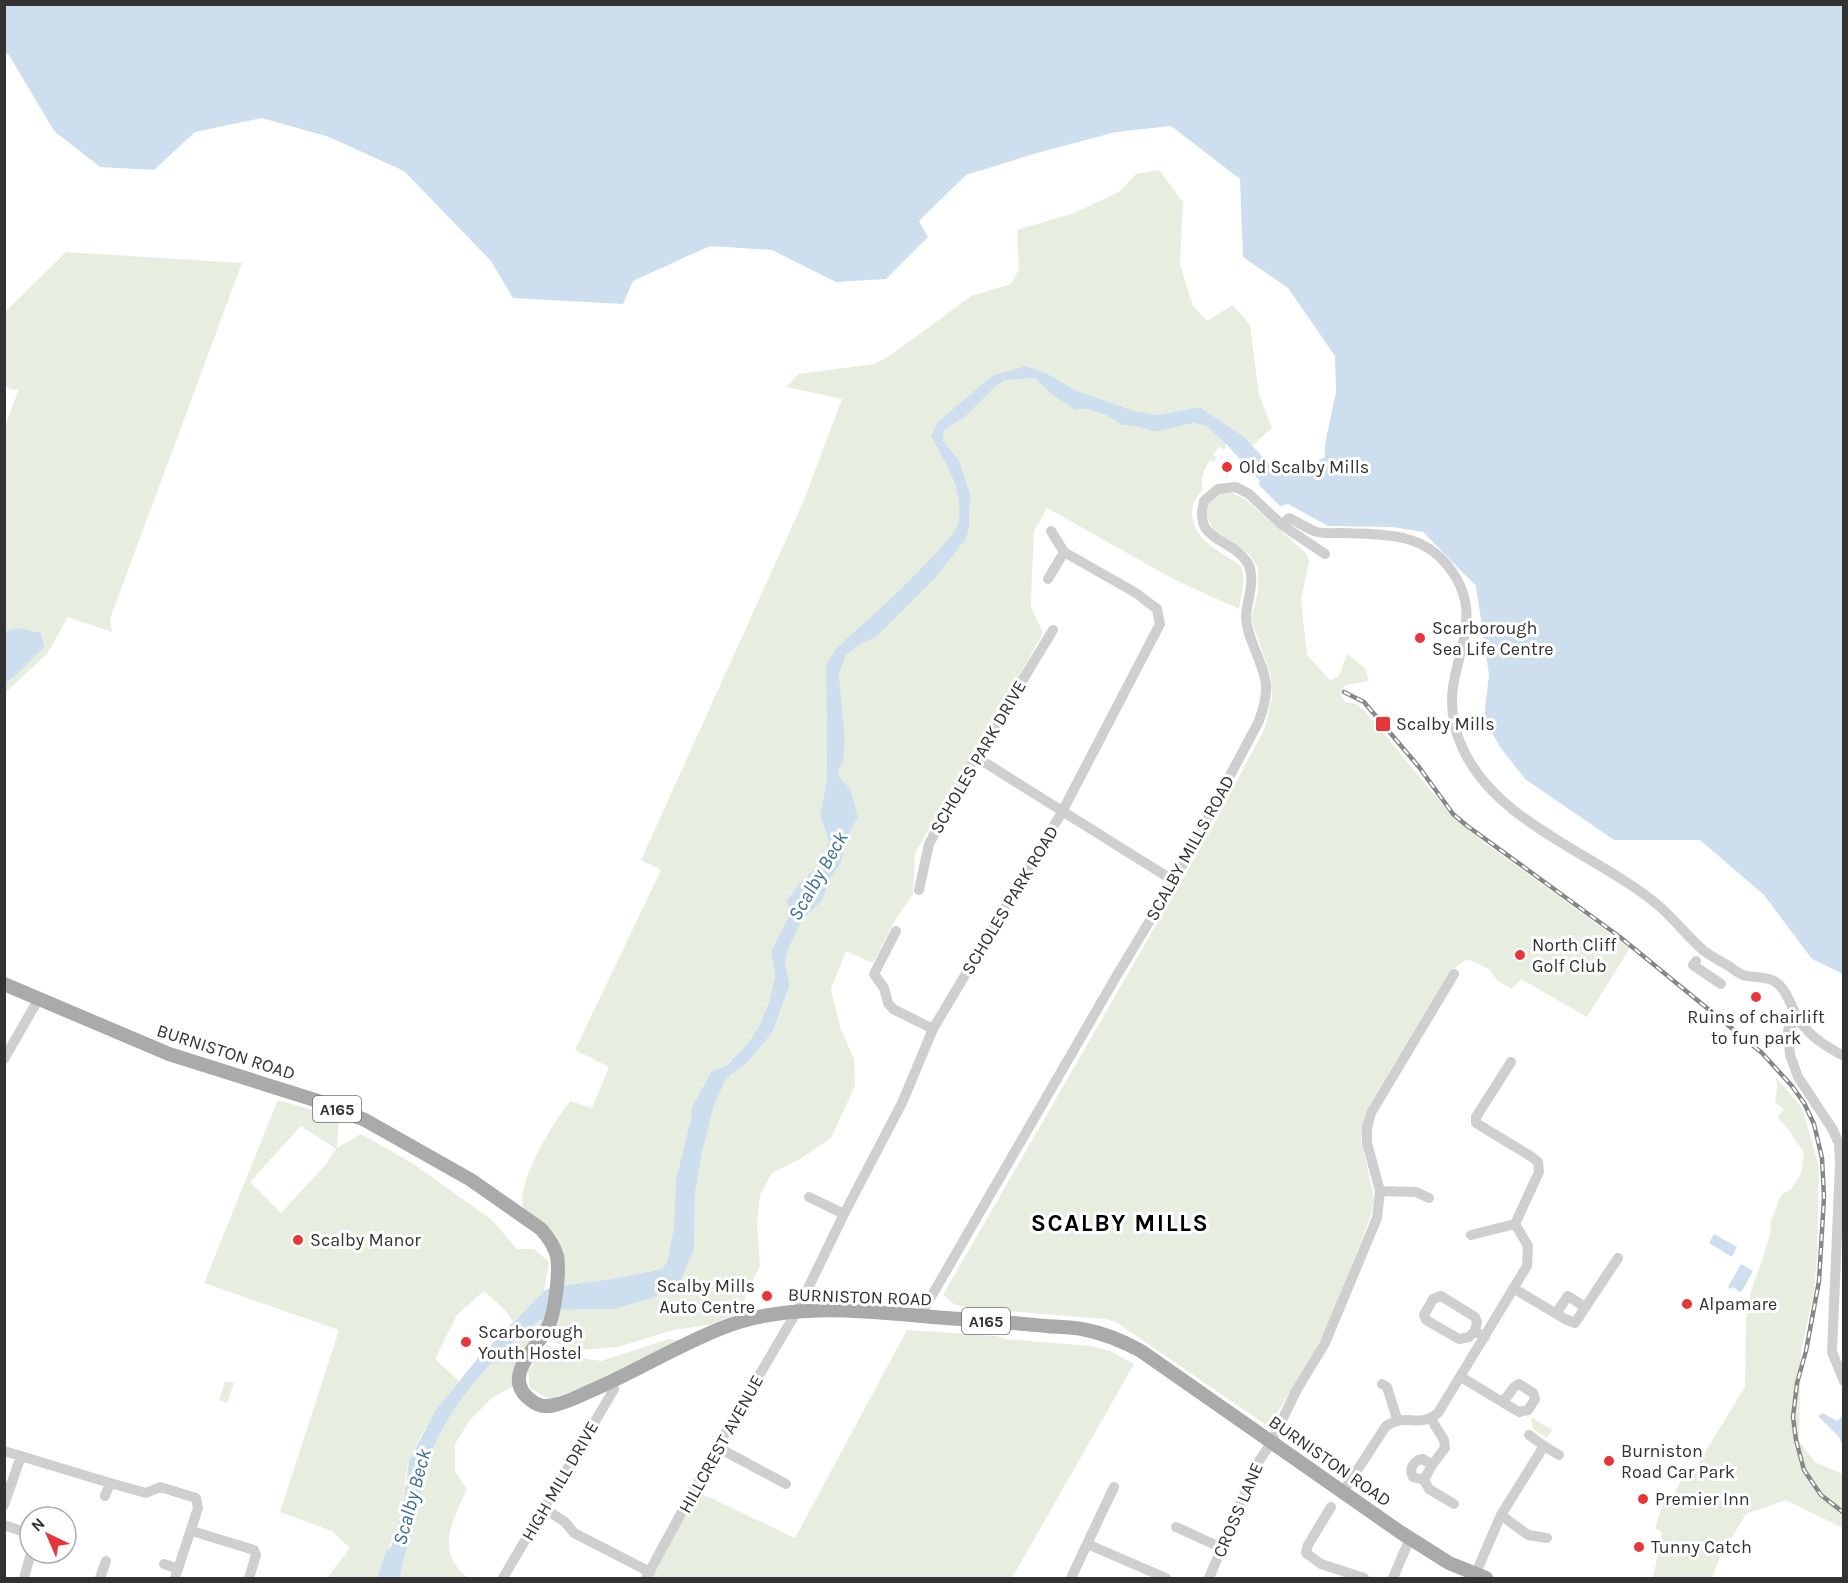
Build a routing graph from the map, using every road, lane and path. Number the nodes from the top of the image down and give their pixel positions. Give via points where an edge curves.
1 (1282, 525) junction
2 (1051, 531) dead end
3 (1064, 552) junction
4 (1324, 554) dead end
5 (1048, 579) dead end
6 (1053, 630) dead end
7 (976, 757) junction
8 (1062, 812) junction
9 (1174, 881) junction
10 (918, 890) dead end
11 (896, 930) dead end
12 (1696, 961) dead end
13 (1454, 974) dead end
14 (4, 984) edge
15 (1721, 984) dead end
16 (38, 1000) junction
17 (1800, 1021) junction
18 (933, 1029) junction
19 (1844, 1056) edge
20 (4, 1059) edge
21 (1511, 1062) dead end
22 (1380, 1191) junction
23 (809, 1197) dead end
24 (1430, 1197) dead end
25 (844, 1214) junction
26 (1515, 1224) junction
27 (1471, 1235) dead end
28 (1618, 1258) dead end
29 (1513, 1288) junction
30 (1585, 1307) junction
31 (797, 1311) junction
32 (1556, 1313) junction
33 (920, 1316) junction
34 (1480, 1334) junction
35 (1461, 1377) junction
36 (1844, 1381) edge
37 (611, 1382) junction
38 (1382, 1384) dead end
39 (1503, 1402) dead end
40 (1397, 1419) junction
41 (1431, 1419) junction
42 (1529, 1435) dead end
43 (1271, 1443) junction
44 (1544, 1446) junction
45 (717, 1447) junction
46 (4, 1451) edge
47 (1559, 1455) dead end
48 (21, 1456) junction
49 (1432, 1465) junction
50 (1424, 1480) junction
51 (110, 1483) junction
52 (786, 1484) dead end
53 (1113, 1487) dead end
54 (1343, 1492) junction
55 (105, 1496) dead end
56 (1454, 1504) dead end
57 (4, 1505) edge
58 (1331, 1507) dead end
59 (545, 1509) junction
60 (1501, 1515) junction
61 (1176, 1527) dead end
62 (192, 1531) junction
63 (1410, 1538) junction
64 (1547, 1538) dead end
65 (1087, 1544) junction
66 (1222, 1548) junction
67 (106, 1561) dead end
68 (164, 1564) dead end
69 (176, 1574) edge
70 (648, 1575) edge
71 (1480, 1577) edge
72 (100, 1578) edge
73 (249, 1578) edge
74 (503, 1578) edge
75 (1071, 1578) edge
76 (1166, 1578) edge
77 (1209, 1578) edge
78 (1364, 1578) edge
79 (1393, 1578) edge

1 - 4 street, SCALBY MILLS ROAD
1 - 9 street, SCALBY MILLS ROAD via 1236,487 1218,489 1204,501 1202,519 1209,533 1236,550 1252,574 1246,625 1263,670 1267,699
1 - 17 street via 1289,518 1318,532 1398,536 1435,553 1448,566 1465,598 1466,635 1452,702 1453,724 1472,766 1513,808 1659,906 1705,951 1743,975 1775,982
2 - 3 street, SCHOLES PARK ROAD
3 - 5 street
3 - 8 street, SCHOLES PARK ROAD via 1136,593 1157,609 1160,624
6 - 7 street, SCHOLES PARK DRIVE
7 - 8 street
7 - 10 street, SCHOLES PARK DRIVE via 929,844
8 - 9 street
8 - 18 street, SCHOLES PARK ROAD
9 - 33 street, SCALBY MILLS ROAD
11 - 18 street via 874,974 893,1009
12 - 15 street via 1693,965
13 - 22 street via 1371,1113 1367,1143
14 - 16 main road, BURNISTON ROAD / A165
16 - 20 street
16 - 37 main road, BURNISTON ROAD / A165 via 169,1054 318,1101 365,1120 471,1180 541,1229 557,1256 552,1316 522,1365 520,1382 526,1396 539,1405 560,1404
17 - 19 street via 1814,1038
17 - 36 street via 1788,1030 1791,1057 1798,1077 1839,1144 1832,1352
18 - 25 street, SCHOLES PARK ROAD via 902,1104
21 - 26 street via 1476,1123 1538,1162 1539,1172
22 - 24 street via 1416,1192
22 - 43 street, CROSS LANE via 1377,1218 1325,1343
23 - 25 street
25 - 31 street, SCHOLES PARK ROAD
26 - 27 street
26 - 29 street via 1528,1246 1529,1256
28 - 30 street
29 - 32 street
29 - 34 street
30 - 32 street via 1575,1323
30 - 32 street via 1568,1296
31 - 33 main road, BURNISTON ROAD / A165
31 - 37 main road, BURNISTON ROAD / A165 via 723,1327
31 - 45 street, HILLCREST AVENUE
33 - 43 main road, BURNISTON ROAD / A165 via 1082,1329 1124,1342
34 - 34 street via 1459,1338 1426,1320 1424,1315 1433,1299 1441,1296 1475,1317
34 - 35 street
35 - 39 street
35 - 41 street
37 - 59 street, HIGH MILL DRIVE via 614,1389
38 - 40 street via 1387,1387
40 - 41 street
40 - 54 street via 1386,1426
41 - 49 street via 1446,1448
42 - 44 street
43 - 54 main road, BURNISTON ROAD / A165
43 - 66 street, CROSS LANE via 1257,1464
44 - 47 street
44 - 60 street
45 - 52 street
45 - 70 street, HILLCREST AVENUE
46 - 48 street
48 - 51 street
48 - 57 street
49 - 50 street
49 - 50 street via 1418,1460 1412,1465 1413,1477
50 - 56 street via 1429,1489
51 - 55 street
51 - 62 street via 146,1493 160,1487 196,1498 198,1508
53 - 65 street
54 - 63 main road, BURNISTON ROAD / A165
58 - 78 street via 1306,1553 1322,1564
59 - 70 street via 574,1533
59 - 74 street, HIGH MILL DRIVE
60 - 64 street via 1528,1535
60 - 71 street
61 - 66 street
62 - 69 street
62 - 73 street via 254,1551
63 - 71 main road, BURNISTON ROAD / A165
63 - 79 street
65 - 75 street
65 - 76 street
66 - 77 street, CROSS LANE
67 - 72 street
68 - 69 street

